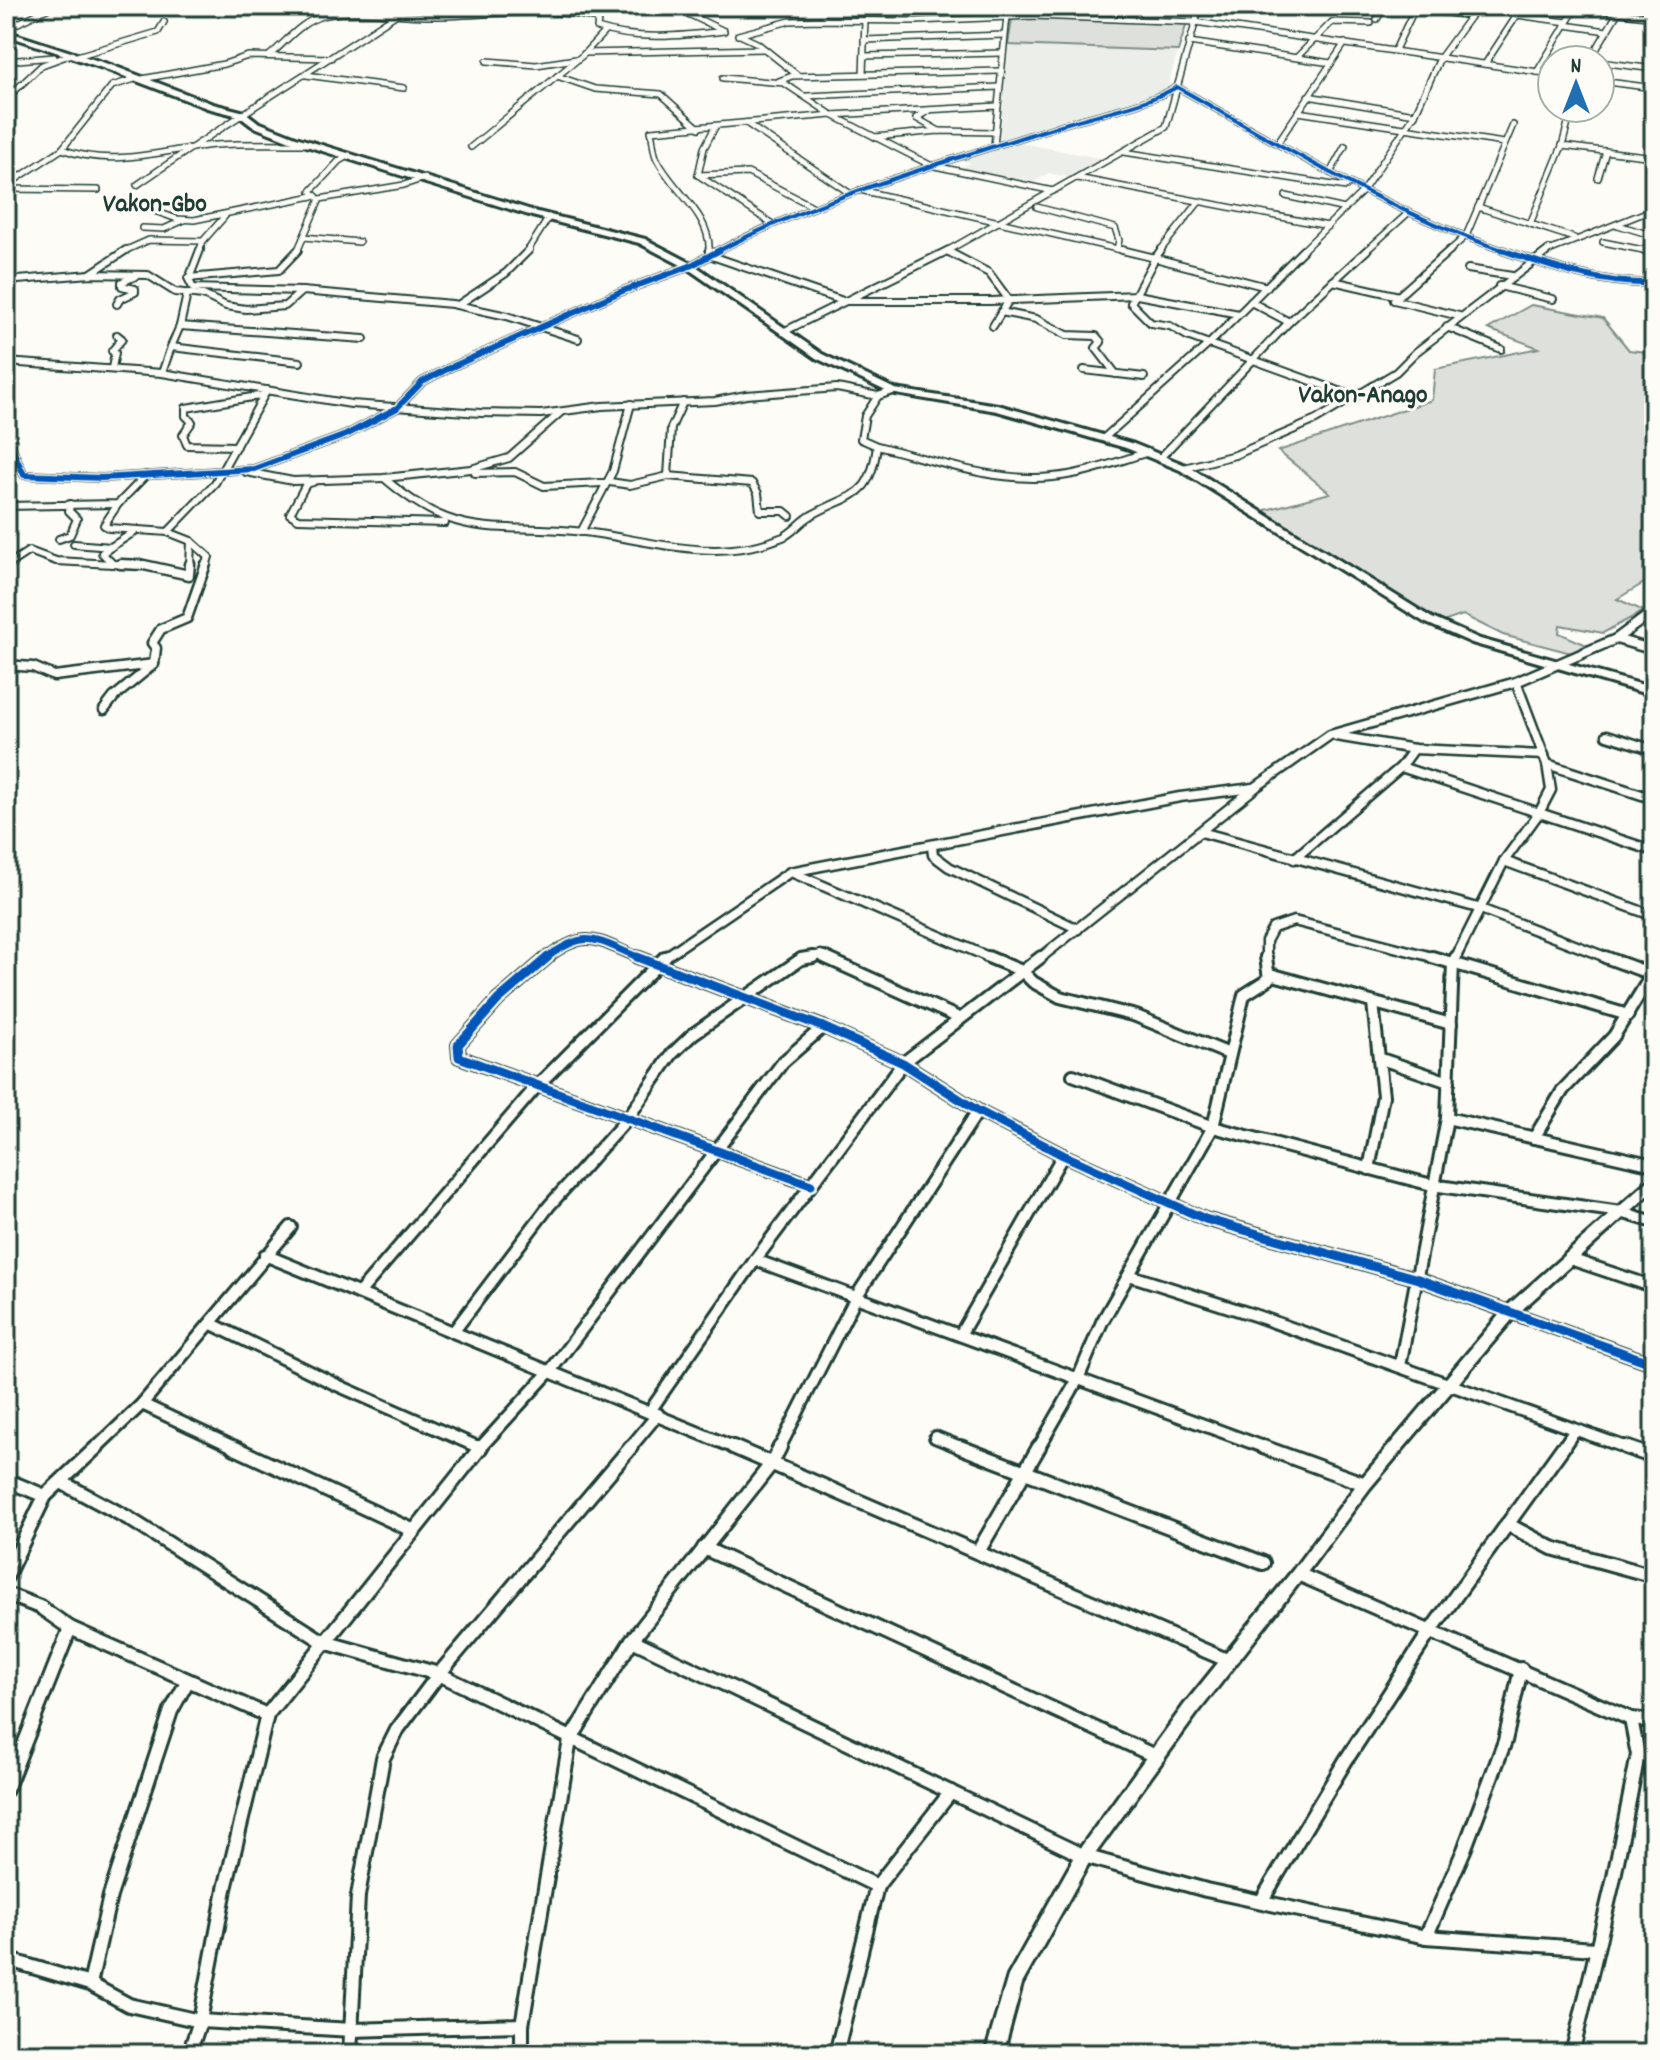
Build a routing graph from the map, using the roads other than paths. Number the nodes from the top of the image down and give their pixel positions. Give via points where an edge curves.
1 (53, 6) edge
2 (409, 6) edge
3 (671, 6) edge
4 (1008, 6) edge
5 (1200, 6) edge
6 (1385, 6) edge
7 (1394, 6) edge
8 (1478, 6) edge
9 (1523, 6) edge
10 (1532, 6) edge
11 (1415, 8) junction
12 (1575, 8) edge
13 (1620, 9) edge
14 (395, 15) junction
15 (1517, 15) junction
16 (1471, 16) junction
17 (1006, 17) junction
18 (1654, 17) edge
19 (865, 20) junction
20 (164, 22) dead end
21 (1195, 22) junction
22 (1566, 24) junction
23 (6, 31) edge
24 (605, 31) junction
25 (724, 31) junction
26 (1607, 31) junction
27 (738, 35) junction
28 (1004, 35) junction
29 (1315, 38) junction
30 (864, 40) junction
31 (1189, 42) junction
32 (1345, 43) junction
33 (1554, 44) edge
34 (1599, 44) edge
35 (764, 49) junction
36 (1395, 50) junction
37 (585, 53) junction
38 (1003, 53) junction
39 (270, 55) junction
40 (71, 56) junction
41 (864, 56) junction
42 (1297, 57) junction
43 (331, 58) junction
44 (580, 58) junction
45 (1440, 58) junction
46 (6, 61) edge
47 (487, 61) dead end
48 (1331, 63) junction
49 (532, 64) junction
50 (1485, 64) junction
51 (1616, 64) edge
52 (1654, 69) edge
53 (1001, 71) junction
54 (1536, 72) edge
55 (559, 74) junction
56 (863, 74) junction
57 (306, 75) junction
58 (801, 75) junction
59 (140, 78) junction
60 (723, 78) dead end
61 (779, 81) junction
62 (1616, 83) edge
63 (10, 85) dead end
64 (20, 85) junction
65 (999, 87) junction
66 (1177, 87) junction
67 (404, 88) dead end
68 (1654, 88) edge
69 (595, 89) junction
70 (807, 96) junction
71 (1308, 96) junction
72 (6, 99) edge
73 (605, 99) dead end
74 (998, 106) junction
75 (934, 110) junction
76 (1298, 112) junction
77 (242, 114) junction
78 (1415, 114) junction
79 (832, 115) junction
80 (746, 123) junction
81 (1568, 124) edge
82 (1513, 125) dead end
83 (715, 127) junction
84 (699, 128) junction
85 (1406, 128) junction
86 (939, 131) junction
87 (995, 132) junction
88 (875, 137) junction
89 (1278, 142) junction
90 (1504, 143) junction
91 (310, 144) junction
92 (994, 146) junction
93 (1345, 146) dead end
94 (1562, 146) junction
95 (471, 147) dead end
96 (62, 149) junction
97 (187, 149) junction
98 (1606, 151) junction
99 (1124, 152) junction
100 (349, 155) junction
101 (1654, 157) edge
102 (930, 165) junction
103 (1330, 173) junction
104 (698, 175) junction
105 (425, 178) junction
106 (1077, 178) junction
107 (1598, 178) dead end
108 (137, 185) dead end
109 (6, 188) edge
110 (1346, 188) junction
111 (857, 189) junction
112 (98, 190) dead end
113 (1053, 191) junction
114 (848, 192) junction
115 (1362, 192) junction
116 (313, 196) junction
117 (1286, 196) dead end
118 (320, 199) junction
119 (1199, 202) junction
120 (812, 206) junction
121 (1037, 207) dead end
122 (1478, 207) junction
123 (1345, 209) junction
124 (1654, 209) edge
125 (152, 210) dead end
126 (1407, 214) junction
127 (226, 215) junction
128 (549, 217) junction
129 (184, 220) junction
130 (1004, 222) junction
131 (771, 223) junction
132 (1530, 224) junction
133 (1618, 225) junction
134 (1328, 226) junction
135 (142, 228) dead end
136 (1466, 236) junction
137 (304, 237) junction
138 (1654, 237) edge
139 (1575, 239) junction
140 (203, 241) junction
141 (133, 242) dead end
142 (144, 242) junction
143 (359, 242) dead end
144 (1603, 242) dead end
145 (1117, 249) junction
146 (949, 252) junction
147 (709, 255) junction
148 (1155, 258) junction
149 (1531, 261) junction
150 (690, 266) junction
151 (1468, 269) dead end
152 (90, 274) junction
153 (143, 274) junction
154 (190, 276) junction
155 (1512, 276) junction
156 (6, 281) edge
157 (1333, 281) junction
158 (1654, 283) edge
159 (1499, 286) junction
160 (1267, 287) junction
161 (302, 291) junction
162 (187, 294) junction
163 (1134, 295) junction
164 (1399, 296) junction
165 (1553, 299) dead end
166 (1009, 300) junction
167 (850, 301) junction
168 (1251, 302) junction
169 (117, 304) dead end
170 (458, 305) junction
171 (1001, 312) junction
172 (1239, 314) junction
173 (1459, 316) junction
174 (1289, 322) junction
175 (180, 326) junction
176 (993, 326) dead end
177 (542, 327) junction
178 (1447, 327) junction
179 (783, 332) junction
180 (117, 335) dead end
181 (364, 339) dead end
182 (578, 339) dead end
183 (1210, 343) junction
184 (171, 347) junction
185 (1501, 349) dead end
186 (1256, 360) junction
187 (6, 362) edge
188 (300, 362) dead end
189 (112, 368) junction
190 (1084, 370) dead end
191 (162, 373) junction
192 (1116, 374) junction
193 (1144, 377) dead end
194 (893, 391) junction
195 (266, 392) junction
196 (878, 396) junction
197 (1353, 396) junction
198 (683, 402) junction
199 (631, 404) junction
200 (397, 408) junction
201 (561, 412) junction
202 (6, 435) edge
203 (1104, 438) junction
204 (236, 446) junction
205 (877, 446) junction
206 (1149, 452) junction
207 (1161, 457) junction
208 (1184, 468) junction
209 (238, 470) junction
210 (222, 471) junction
211 (146, 474) junction
212 (416, 476) junction
213 (668, 476) junction
214 (384, 478) junction
215 (319, 479) junction
216 (606, 483) junction
217 (70, 504) junction
218 (118, 504) junction
219 (6, 506) edge
220 (790, 516) dead end
221 (460, 523) junction
222 (134, 532) junction
223 (168, 532) junction
224 (581, 532) junction
225 (59, 539) dead end
226 (191, 541) junction
227 (74, 544) dead end
228 (111, 547) junction
229 (113, 564) junction
230 (6, 566) edge
231 (189, 575) junction
232 (201, 581) junction
233 (1654, 611) edge
234 (1616, 639) junction
235 (1654, 650) edge
236 (154, 664) junction
237 (6, 665) edge
238 (1557, 665) junction
239 (1516, 682) junction
240 (1654, 692) edge
241 (104, 710) dead end
242 (1330, 735) junction
243 (1607, 735) dead end
244 (1414, 749) junction
245 (1654, 750) edge
246 (1545, 760) junction
247 (1401, 767) junction
248 (1256, 787) junction
249 (1654, 799) edge
250 (1539, 813) junction
251 (1201, 832) junction
252 (932, 847) junction
253 (1654, 851) edge
254 (1294, 859) junction
255 (1504, 861) junction
256 (790, 872) junction
257 (1478, 908) junction
258 (1654, 916) edge
259 (1078, 929) junction
260 (1453, 962) junction
261 (655, 963) junction
262 (1022, 971) junction
263 (1270, 974) junction
264 (1653, 974) edge
265 (745, 997) junction
266 (1373, 1003) junction
267 (1628, 1015) junction
268 (959, 1018) junction
269 (1451, 1024) junction
270 (823, 1027) junction
271 (1229, 1054) junction
272 (1381, 1059) junction
273 (903, 1063) junction
274 (1073, 1075) dead end
275 (1449, 1082) junction
276 (537, 1086) junction
277 (978, 1111) junction
278 (1447, 1118) junction
279 (627, 1119) junction
280 (1213, 1127) junction
281 (1534, 1138) junction
282 (716, 1150) junction
283 (1063, 1155) junction
284 (1654, 1165) edge
285 (1369, 1169) junction
286 (1654, 1183) edge
287 (811, 1185) junction
288 (1432, 1185) junction
289 (1170, 1203) junction
290 (1621, 1212) junction
291 (1654, 1222) edge
292 (291, 1227) dead end
293 (265, 1255) junction
294 (1570, 1259) junction
295 (755, 1260) junction
296 (1129, 1275) junction
297 (1418, 1279) junction
298 (1654, 1287) edge
299 (359, 1293) junction
300 (856, 1297) junction
301 (1511, 1311) junction
302 (212, 1324) junction
303 (454, 1331) junction
304 (960, 1335) junction
305 (1654, 1364) edge
306 (1400, 1366) junction
307 (551, 1370) junction
308 (1078, 1379) junction
309 (1448, 1384) junction
310 (142, 1404) junction
311 (654, 1412) junction
312 (1575, 1430) junction
313 (935, 1437) dead end
314 (480, 1448) junction
315 (1654, 1457) edge
316 (772, 1463) junction
317 (1026, 1470) junction
318 (6, 1480) edge
319 (61, 1482) junction
320 (1365, 1484) junction
321 (45, 1496) junction
322 (1507, 1524) junction
323 (412, 1530) junction
324 (704, 1548) junction
325 (978, 1552) junction
326 (1263, 1563) dead end
327 (1298, 1574) junction
328 (1654, 1576) edge
329 (6, 1577) edge
330 (6, 1594) edge
331 (70, 1628) junction
332 (1429, 1633) junction
333 (632, 1640) junction
334 (324, 1642) junction
335 (1229, 1661) junction
336 (1521, 1669) junction
337 (439, 1674) junction
338 (187, 1682) junction
339 (267, 1715) junction
340 (1631, 1719) junction
341 (1654, 1721) edge
342 (570, 1740) junction
343 (1157, 1757) junction
344 (6, 1790) edge
345 (951, 1792) junction
346 (1084, 1856) junction
347 (877, 1886) junction
348 (1262, 1900) junction
349 (1426, 1937) junction
350 (1595, 1949) junction
351 (6, 1959) edge
352 (90, 1984) junction
353 (200, 2021) junction
354 (522, 2025) junction
355 (352, 2030) junction
356 (189, 2054) edge
357 (350, 2054) edge
358 (522, 2054) edge
359 (836, 2054) edge
360 (994, 2054) edge
361 (1572, 2054) edge

1 - 23 street
2 - 14 street
3 - 25 street
4 - 17 street
5 - 21 street
6 - 29 street via 1374,21 1332,22
7 - 11 street
8 - 16 street
9 - 15 street
10 - 12 street
11 - 16 street
11 - 36 street
12 - 13 street
12 - 22 street
13 - 18 street
13 - 26 street
14 - 24 street via 531,12 597,19 597,28
14 - 39 street via 312,19 289,33
14 - 43 street
15 - 22 street
15 - 50 street
16 - 45 street
17 - 19 street
17 - 21 street
17 - 28 street
19 - 27 street via 790,21
19 - 30 street
20 - 40 street via 158,32
21 - 29 street
21 - 31 street
22 - 26 street
22 - 33 street
23 - 40 main road
24 - 25 street
24 - 37 street
25 - 27 street
26 - 34 street
27 - 35 street
28 - 30 street
28 - 38 street
29 - 32 street
29 - 42 street
30 - 41 street
31 - 42 street
31 - 66 street
32 - 36 street
32 - 48 street
35 - 37 street
35 - 58 street
36 - 45 street
37 - 44 street
38 - 41 street
38 - 53 street
39 - 43 street
39 - 59 street
40 - 46 street
40 - 59 main road
40 - 64 street via 42,65
41 - 56 street
42 - 48 street
43 - 57 street
44 - 49 street
44 - 55 street
45 - 50 street
45 - 78 street
47 - 49 street
48 - 71 street
49 - 55 street
50 - 54 street
51 - 52 street
53 - 56 street
53 - 65 street
55 - 69 street
55 - 95 street
56 - 58 street
57 - 67 street
57 - 77 street
58 - 61 street
59 - 77 main road
59 - 96 street via 112,86
60 - 61 street
61 - 70 street
62 - 68 street
63 - 64 street
64 - 72 street
65 - 70 street
65 - 74 street
66 - 89 street
66 - 92 street via 1153,100
66 - 99 street via 1168,125
69 - 73 street
69 - 84 street via 661,94
70 - 79 street
71 - 76 street
71 - 78 street
74 - 75 street
74 - 87 street
75 - 79 street
75 - 86 street via 916,118
76 - 85 street
76 - 89 street
77 - 91 main road
77 - 97 street
78 - 85 street
79 - 80 street
79 - 88 street
80 - 83 street
80 - 114 street
81 - 94 street
82 - 90 street
83 - 84 street
83 - 104 street
84 - 147 street via 651,131 656,157 692,206 710,242
85 - 90 street
85 - 115 street
86 - 87 street
86 - 88 street
87 - 92 street
88 - 102 street
89 - 103 street
90 - 122 street
91 - 97 street
91 - 100 main road
92 - 102 street
93 - 103 street
94 - 98 street
94 - 132 street
96 - 97 street via 87,157
96 - 109 street
97 - 108 street
98 - 101 street
98 - 107 street
99 - 106 street
99 - 110 street
100 - 105 main road
100 - 116 street via 315,184
102 - 111 street
102 - 113 street
103 - 110 street
104 - 120 street via 748,173
104 - 131 street
105 - 118 street
105 - 128 main road
106 - 113 street
106 - 119 street
109 - 112 street
110 - 115 street
111 - 114 street
111 - 130 street
113 - 130 street
114 - 120 street
115 - 123 street
115 - 126 street
116 - 118 street
116 - 127 street
117 - 123 street
118 - 137 street
119 - 134 street
119 - 148 street
120 - 131 street
121 - 145 street via 1115,228
122 - 132 street
122 - 136 street
123 - 134 street
124 - 133 street
125 - 129 street
126 - 136 street
126 - 157 street
127 - 129 street
127 - 140 street
128 - 150 main road via 631,237
128 - 170 street via 522,257
129 - 135 street via 162,229
130 - 145 street
130 - 146 street
131 - 147 street
132 - 139 street
133 - 138 street
133 - 139 street
134 - 160 street
136 - 149 street
136 - 164 street
137 - 143 street
137 - 154 street via 289,265 279,270
138 - 144 street via 1648,251
139 - 149 street
140 - 142 street
140 - 154 street
141 - 142 street
142 - 152 street
145 - 148 street
146 - 166 street via 987,269
146 - 167 street
147 - 150 street
147 - 167 street
148 - 160 street
148 - 163 street
149 - 155 street
149 - 158 street via 1618,284
150 - 177 street
150 - 179 main road
151 - 155 street
152 - 153 street
152 - 156 street
153 - 162 street
153 - 169 street via 122,282 135,292
154 - 161 street via 193,288
155 - 159 street
157 - 164 street
157 - 174 street
159 - 165 street
159 - 173 street
160 - 168 street
161 - 162 street via 285,306 254,309
161 - 170 street
162 - 175 street
163 - 166 street
163 - 172 street
163 - 183 street via 1131,303 1151,323
164 - 173 street via 1394,300
166 - 167 street
166 - 171 street
167 - 179 street
168 - 172 street
168 - 174 street
170 - 177 street
171 - 176 street
171 - 192 street via 1036,319 1067,335 1096,336 1101,342 1096,348
172 - 183 street
173 - 178 street
174 - 186 street
175 - 181 street
175 - 184 street
177 - 182 street
177 - 200 street via 422,382
178 - 185 street
178 - 197 street via 1377,386
179 - 194 main road
180 - 189 street via 122,339 112,351
183 - 186 street
183 - 203 street
184 - 188 street
184 - 191 street
186 - 197 street
186 - 207 street
187 - 189 street
189 - 191 street
190 - 192 street
191 - 195 street
192 - 193 street
194 - 196 street
194 - 203 main road via 998,408
195 - 200 street
195 - 204 street
195 - 204 street via 186,408 192,422 183,435 187,445
196 - 198 street via 837,388
196 - 205 street via 867,407 859,436
197 - 208 street via 1278,437
198 - 199 street
198 - 213 street via 669,434
199 - 201 street
199 - 216 street
200 - 201 street
200 - 209 street via 313,449
201 - 212 street via 509,458
202 - 211 street via 24,475
203 - 206 main road
204 - 210 street
205 - 206 street via 991,473 1042,478
205 - 224 street via 875,471 864,491 809,517 787,536 751,547 696,554
206 - 207 main road
207 - 208 main road
208 - 238 main road via 1428,620 1476,641
209 - 210 street
209 - 215 street via 293,481
210 - 211 street
210 - 223 street
211 - 218 street
212 - 214 street
212 - 216 street via 504,471 544,486
213 - 216 street via 630,485
213 - 220 street via 752,483 760,511
214 - 215 street
214 - 221 street via 437,516
215 - 221 street via 306,484 290,514 324,521
216 - 224 street
217 - 218 street
217 - 219 street
217 - 225 street via 77,519 74,530
218 - 222 street via 104,525
221 - 224 street
222 - 223 street
222 - 228 street
223 - 226 street
226 - 231 street
226 - 232 street via 209,557
227 - 228 street
228 - 229 street via 102,553
229 - 230 street via 56,561 29,551
229 - 231 street
231 - 232 street
232 - 236 street via 187,618 154,634
233 - 234 street
234 - 235 street
234 - 238 street
236 - 237 street via 54,676 33,667
236 - 241 street
238 - 239 street
238 - 240 main road
239 - 242 street
239 - 246 street
242 - 244 street
242 - 248 street
243 - 245 street
244 - 246 street
244 - 247 street
246 - 249 street
246 - 250 street via 1551,790
247 - 250 street
247 - 254 street
248 - 251 street
248 - 252 street via 1180,797
250 - 253 street
250 - 255 street
251 - 254 street
251 - 259 street
252 - 256 street
252 - 259 street via 933,855 949,867
254 - 257 street
255 - 257 street
255 - 258 street
256 - 261 street
256 - 262 street
257 - 260 street
257 - 264 street
259 - 262 street
260 - 263 street via 1284,920 1276,922 1265,950
260 - 267 street
260 - 269 street
261 - 265 street
261 - 276 street
261 - 276 street via 586,937 572,938 490,1006 464,1035 459,1057
262 - 268 street
262 - 271 street via 1057,995 1137,1016
263 - 266 street
263 - 271 street via 1266,983 1244,995
264 - 267 street
265 - 268 street via 814,954
265 - 270 street
265 - 279 street via 672,1054
266 - 269 street
266 - 272 street
267 - 281 street via 1563,1090
268 - 273 street
269 - 275 street
270 - 273 street
270 - 282 street via 783,1062
271 - 280 street
272 - 275 street
272 - 285 street via 1383,1096
273 - 277 street
273 - 287 street
274 - 280 street
275 - 278 street
276 - 279 street
276 - 299 street
277 - 283 street
277 - 300 street
278 - 281 street
278 - 288 street
279 - 282 street
279 - 303 street via 549,1206
280 - 285 street
280 - 289 street
281 - 284 street
282 - 287 street
282 - 307 street
283 - 289 street
283 - 304 street
285 - 288 street
286 - 290 street
287 - 295 street
288 - 290 street
288 - 297 street
289 - 296 street
289 - 297 street via 1205,1219
290 - 291 street
290 - 294 street
292 - 293 street
293 - 299 street
293 - 302 street
294 - 298 street
294 - 301 street
295 - 300 street
295 - 311 street
296 - 306 street
296 - 308 street
297 - 301 street
297 - 306 street
299 - 303 street
300 - 304 street
300 - 316 street
301 - 305 street
301 - 309 street
302 - 310 street
302 - 314 street
303 - 307 street
304 - 308 street
306 - 309 street
307 - 311 street
307 - 314 street
308 - 317 street
308 - 320 street
309 - 312 street
309 - 320 street
310 - 319 street
310 - 323 street
311 - 316 street
311 - 337 street
312 - 315 street
312 - 322 street
313 - 317 street
314 - 323 street
316 - 324 street
316 - 325 street
317 - 325 street
317 - 326 street
318 - 321 street
319 - 321 street
319 - 334 street via 128,1518
320 - 327 street
321 - 329 street
322 - 328 street via 1552,1548
322 - 332 street
323 - 334 street
324 - 333 street
324 - 343 street
325 - 335 street
327 - 332 street
327 - 335 street
330 - 331 street via 26,1599
331 - 338 street
331 - 344 street
332 - 336 street
332 - 348 street
333 - 342 street
333 - 345 street
334 - 337 street
334 - 339 street
335 - 343 street
336 - 340 street
336 - 349 street via 1505,1741
337 - 342 street
337 - 355 street via 383,1758 358,1896
338 - 339 street
338 - 352 street via 171,1711 110,1896
339 - 353 street
340 - 341 street
340 - 350 street via 1638,1755
342 - 347 street
342 - 354 street
343 - 346 street
345 - 346 street
345 - 347 street
346 - 348 street
346 - 360 street via 1014,1982
347 - 359 street
348 - 349 street
349 - 350 street
350 - 361 street
351 - 352 street
352 - 353 street via 129,2005
353 - 355 street
353 - 356 street
354 - 355 street
354 - 358 street
355 - 357 street

